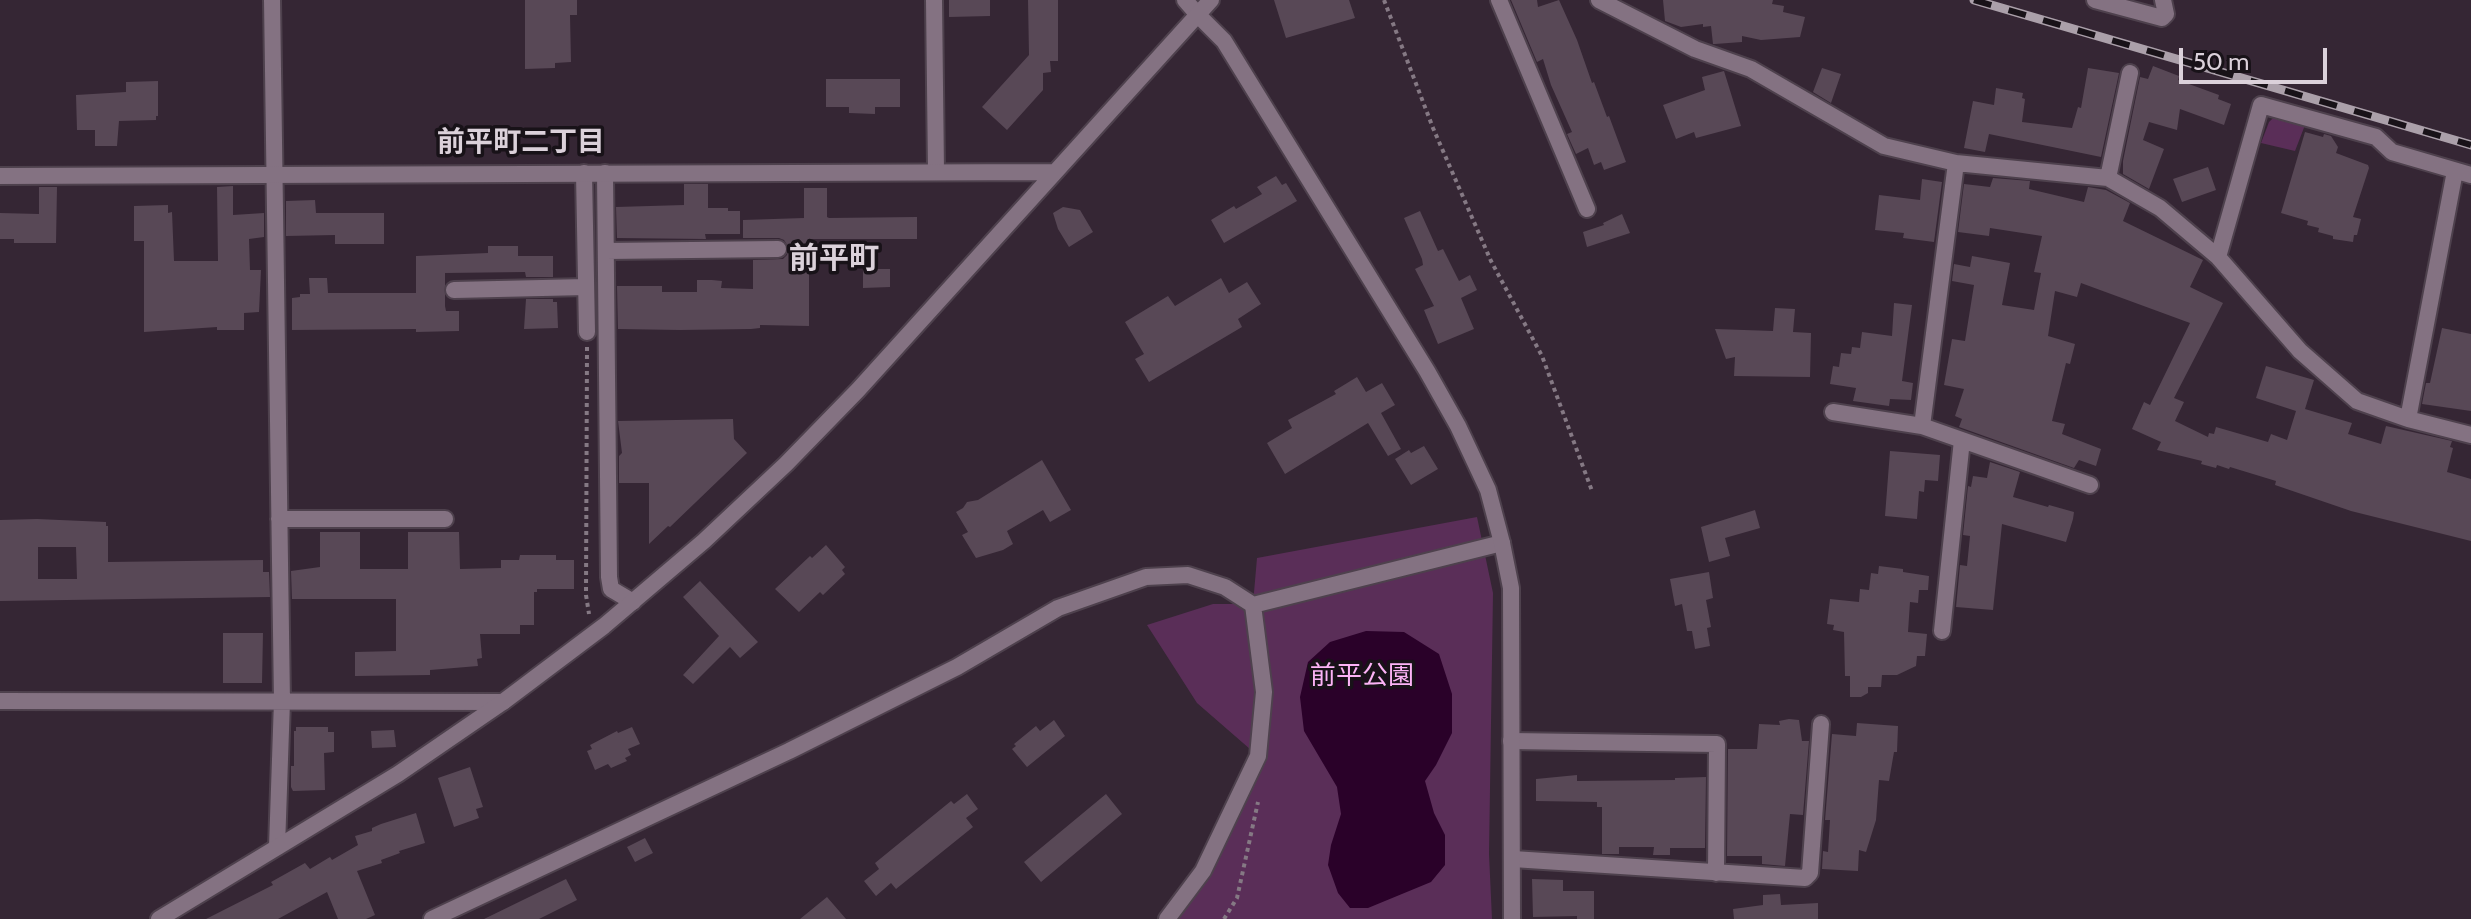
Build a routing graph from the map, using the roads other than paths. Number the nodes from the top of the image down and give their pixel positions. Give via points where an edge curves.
1 (272, 0) edge
2 (934, 0) edge
3 (1185, 0) edge
4 (1211, 0) edge
5 (1499, 0) edge
6 (1599, 0) edge
7 (2095, 0) edge
8 (2163, 0) edge
9 (1198, 15) junction
10 (2130, 73) dead end
11 (1956, 163) junction
12 (936, 171) junction
13 (1053, 172) junction
14 (584, 173) junction
15 (605, 173) junction
16 (2463, 173) edge
17 (274, 175) junction
18 (0, 176) edge
19 (2108, 178) junction
20 (1587, 209) dead end
21 (778, 249) dead end
22 (606, 251) junction
23 (2218, 257) junction
24 (586, 287) junction
25 (454, 290) dead end
26 (587, 332) road end
27 (1833, 412) dead end
28 (2408, 419) junction
29 (1922, 426) junction
30 (2471, 435) edge
31 (1962, 440) junction
32 (2090, 485) dead end
33 (279, 519) junction
34 (445, 519) dead end
35 (1502, 543) junction
36 (633, 602) junction
37 (1253, 605) junction
38 (1942, 631) dead end
39 (0, 701) edge
40 (282, 701) junction
41 (503, 702) junction
42 (1821, 724) dead end
43 (1511, 741) junction
44 (277, 847) junction
45 (1513, 859) junction
46 (1716, 873) junction
47 (159, 919) edge
48 (432, 919) edge
49 (1167, 919) edge
50 (1512, 919) edge

1 - 17 street
2 - 12 street
3 - 9 street
4 - 9 street
5 - 20 street
6 - 11 street via 1695,49 1751,69 1884,146
7 - 8 street via 2162,18
9 - 13 street
9 - 35 street via 1224,41 1427,371 1488,490
10 - 19 street
11 - 19 street
11 - 29 street
12 - 13 street
12 - 15 street
13 - 36 street via 786,464
14 - 15 street
14 - 17 street
14 - 24 street
15 - 22 street
16 - 23 street via 2392,152 2376,137 2261,105
16 - 28 street
17 - 18 street
17 - 33 street
19 - 23 street via 2160,208
21 - 22 street
22 - 36 street via 609,577 611,589
23 - 28 street via 2300,351 2357,401
24 - 25 street
24 - 26 street
27 - 29 street
28 - 30 street
29 - 31 street
31 - 32 street
31 - 38 street
33 - 34 street
33 - 40 street
35 - 37 street
35 - 43 street via 1511,588
36 - 41 street
37 - 48 street via 1225,587 1188,575 1146,577 1058,608 957,667 789,751
37 - 49 street via 1264,692 1258,756 1203,871
39 - 40 street
40 - 41 street
40 - 44 street
41 - 44 street
42 - 46 street via 1810,873 1805,878
43 - 45 street
43 - 46 street via 1717,744
44 - 47 street
45 - 46 street
45 - 50 street

